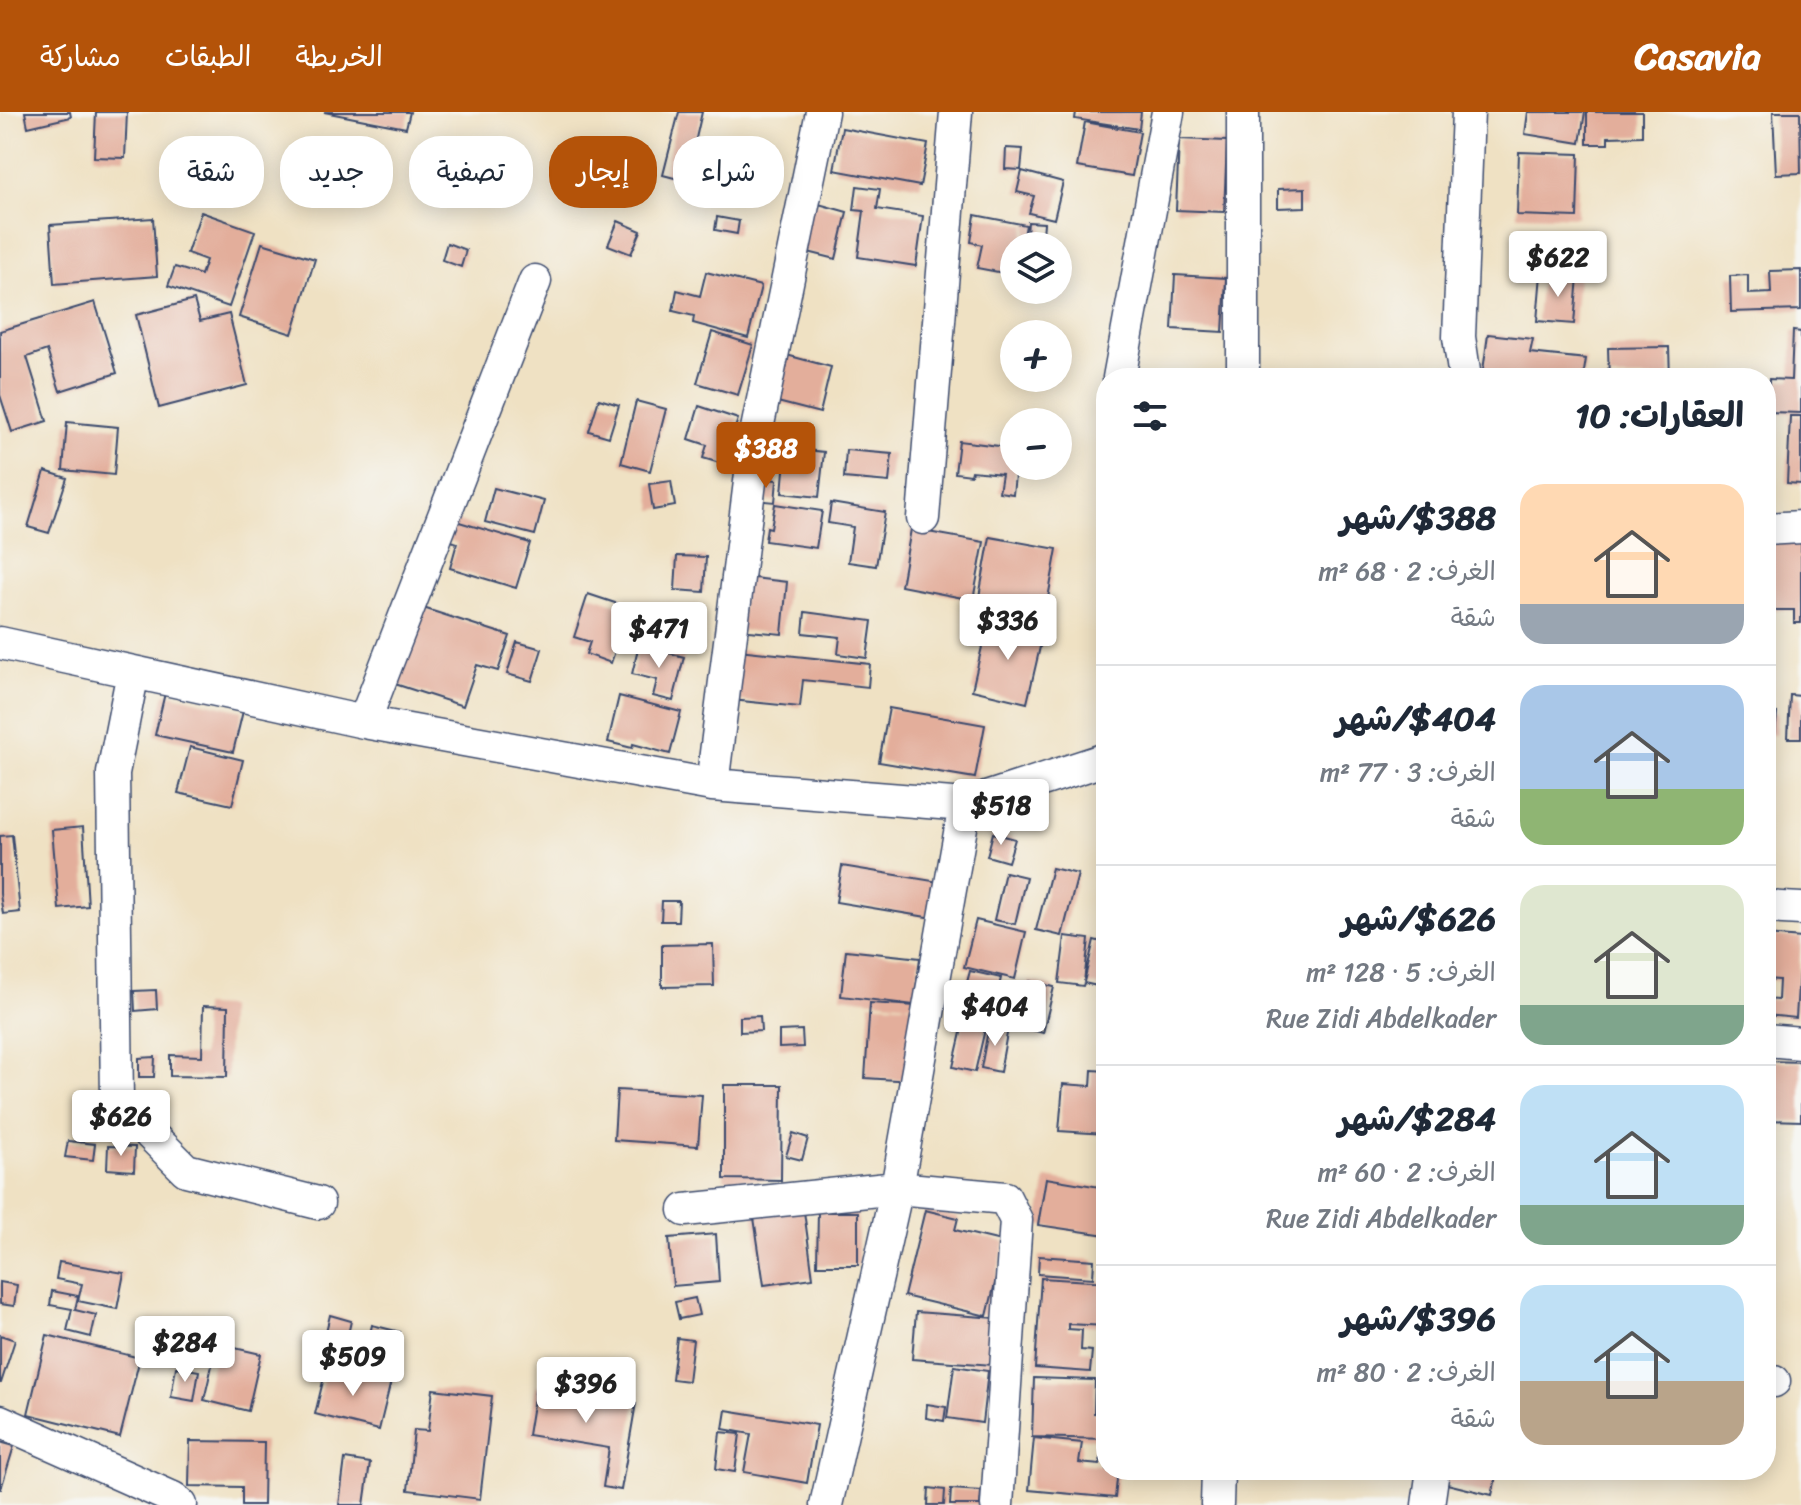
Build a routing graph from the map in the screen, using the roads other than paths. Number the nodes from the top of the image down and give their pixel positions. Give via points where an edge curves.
1 (822, 112) edge
2 (956, 112) edge
3 (1168, 112) edge
4 (1243, 112) edge
5 (1468, 112) edge
6 (535, 281) dead end
7 (1121, 368) edge
8 (1243, 368) edge
9 (1464, 368) edge
10 (923, 518) dead end
11 (1801, 527) edge
12 (1776, 528) edge
13 (0, 643) edge
14 (133, 672) junction
15 (364, 722) junction
16 (1096, 762) edge
17 (712, 785) junction
18 (965, 805) junction
19 (1776, 908) edge
20 (1801, 909) edge
21 (1776, 1041) edge
22 (1801, 1043) edge
23 (897, 1188) junction
24 (318, 1203) dead end
25 (685, 1210) dead end
26 (0, 1421) edge
27 (1218, 1480) edge
28 (1432, 1480) edge
29 (181, 1505) edge
30 (826, 1505) edge
31 (997, 1505) edge
32 (1217, 1505) edge
33 (1428, 1505) edge

1 - 17 street via 756,434
2 - 10 street
3 - 7 street
4 - 8 street
5 - 9 street via 1459,337
6 - 15 street
11 - 12 street
13 - 14 street
14 - 15 street
14 - 24 street via 113,773 117,1101 186,1170
15 - 17 street
16 - 18 street
17 - 18 street
18 - 23 street
19 - 20 street
21 - 22 street
23 - 25 street
23 - 30 street
23 - 31 street via 1005,1198 1016,1220
26 - 29 street
27 - 32 street
28 - 33 street

